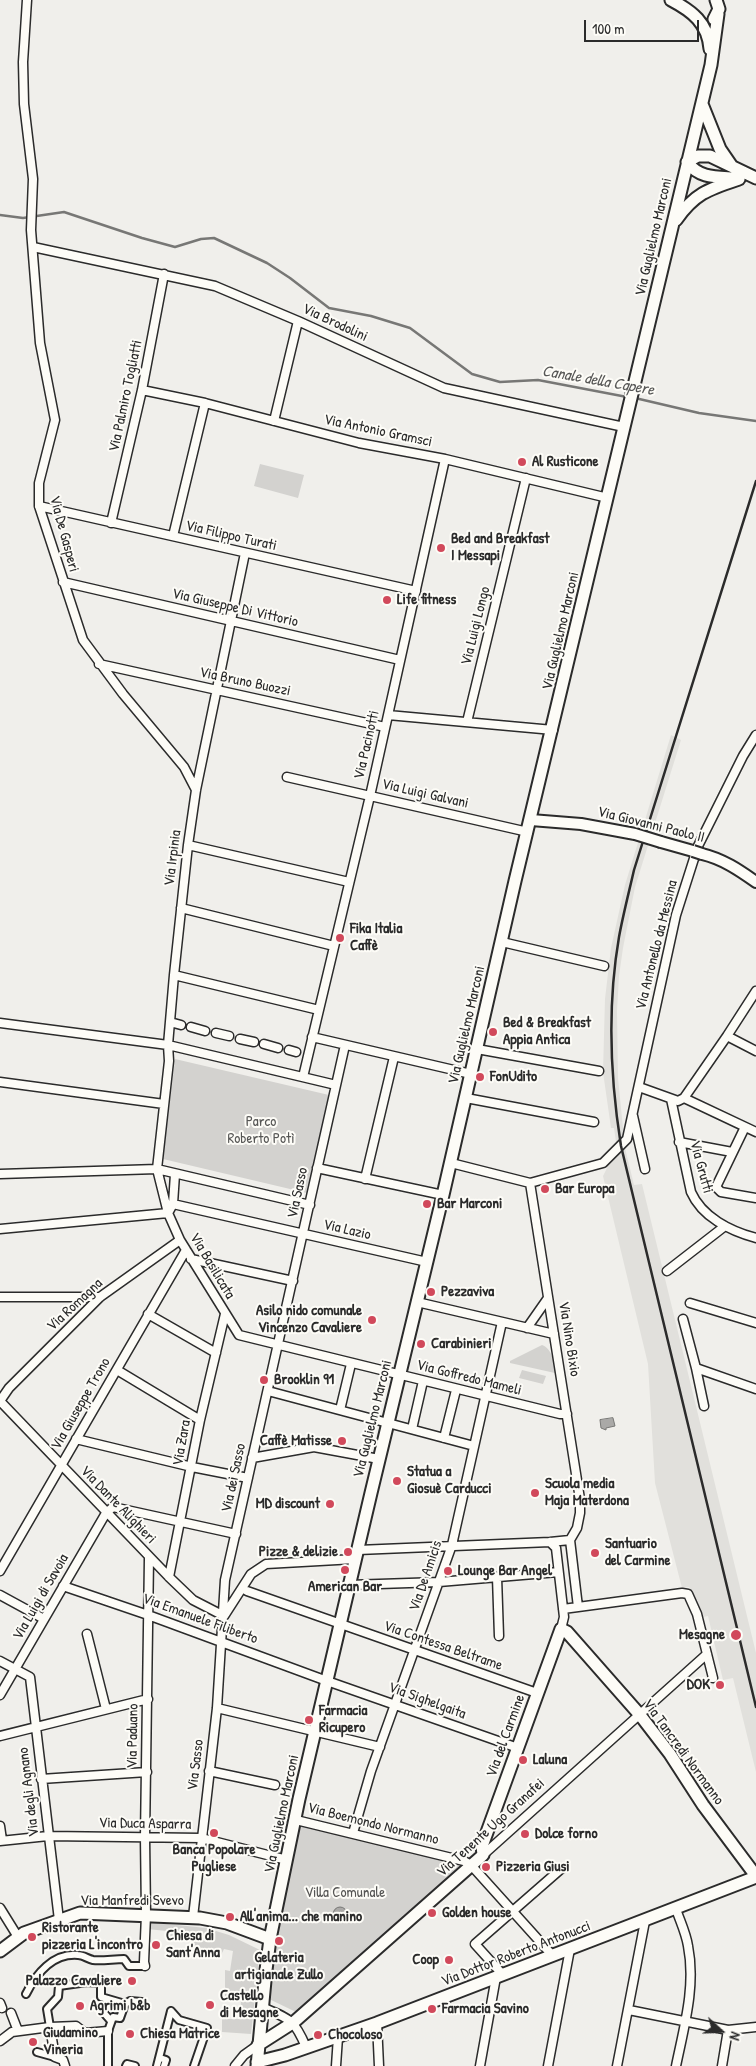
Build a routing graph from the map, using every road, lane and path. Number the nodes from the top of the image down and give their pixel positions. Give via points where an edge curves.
1 (28, 0) edge
2 (671, 0) edge
3 (719, 6) edge
4 (696, 12) junction
5 (711, 65) junction
6 (702, 104) junction
7 (688, 162) junction
8 (732, 167) junction
9 (738, 178) junction
10 (756, 178) edge
11 (756, 182) edge
12 (672, 226) junction
13 (33, 247) junction
14 (164, 274) junction
15 (298, 321) junction
16 (142, 390) junction
17 (205, 403) junction
18 (274, 421) junction
19 (624, 427) junction
20 (445, 459) junction
21 (526, 478) junction
22 (608, 498) junction
23 (39, 506) junction
24 (111, 522) junction
25 (174, 536) junction
26 (245, 553) junction
27 (63, 582) junction
28 (416, 591) junction
29 (231, 622) junction
30 (400, 660) junction
31 (99, 664) junction
32 (217, 689) junction
33 (388, 715) junction
34 (468, 722) junction
35 (385, 727) junction
36 (553, 730) junction
37 (756, 735) edge
38 (287, 777) dead end
39 (196, 790) junction
40 (370, 796) junction
41 (531, 820) junction
42 (528, 832) junction
43 (188, 845) junction
44 (349, 882) junction
45 (756, 882) edge
46 (181, 908) junction
47 (502, 942) junction
48 (334, 946) junction
49 (604, 966) dead end
50 (174, 975) junction
51 (756, 991) edge
52 (319, 1010) junction
53 (170, 1022) junction
54 (0, 1023) edge
55 (181, 1025) dead end
56 (191, 1027) dead end
57 (205, 1031) dead end
58 (216, 1033) dead end
59 (229, 1036) dead end
60 (727, 1036) junction
61 (312, 1037) junction
62 (240, 1039) dead end
63 (254, 1042) dead end
64 (264, 1044) dead end
65 (168, 1045) junction
66 (345, 1045) junction
67 (278, 1048) dead end
68 (477, 1049) junction
69 (756, 1051) edge
70 (394, 1056) junction
71 (599, 1071) dead end
72 (471, 1074) junction
73 (303, 1078) junction
74 (0, 1082) edge
75 (336, 1085) junction
76 (639, 1087) junction
77 (466, 1098) junction
78 (684, 1098) junction
79 (671, 1099) junction
80 (164, 1104) junction
81 (632, 1114) junction
82 (594, 1122) dead end
83 (745, 1127) junction
84 (756, 1132) edge
85 (679, 1142) junction
86 (732, 1152) junction
87 (451, 1163) junction
88 (317, 1168) junction
89 (157, 1169) junction
90 (645, 1169) dead end
91 (0, 1174) edge
92 (175, 1174) junction
93 (365, 1179) junction
94 (530, 1183) junction
95 (443, 1195) junction
96 (756, 1198) edge
97 (173, 1204) junction
98 (310, 1205) junction
99 (168, 1213) junction
100 (725, 1226) junction
101 (0, 1229) edge
102 (303, 1234) junction
103 (756, 1238) edge
104 (180, 1240) junction
105 (186, 1250) junction
106 (191, 1259) junction
107 (427, 1262) junction
108 (667, 1271) dead end
109 (292, 1281) junction
110 (100, 1296) junction
111 (0, 1297) edge
112 (548, 1298) junction
113 (417, 1302) junction
114 (690, 1303) dead end
115 (148, 1314) junction
116 (225, 1314) junction
117 (683, 1319) dead end
118 (502, 1322) junction
119 (756, 1323) edge
120 (527, 1328) junction
121 (554, 1334) junction
122 (278, 1346) junction
123 (216, 1354) junction
124 (351, 1364) junction
125 (696, 1368) junction
126 (116, 1370) junction
127 (399, 1376) junction
128 (423, 1382) junction
129 (756, 1389) edge
130 (456, 1390) junction
131 (268, 1391) junction
132 (486, 1396) junction
133 (0, 1401) edge
134 (704, 1406) dead end
135 (340, 1410) junction
136 (567, 1414) junction
137 (200, 1420) junction
138 (388, 1423) junction
139 (412, 1429) junction
140 (444, 1438) junction
141 (76, 1439) junction
142 (474, 1446) junction
143 (252, 1458) junction
144 (379, 1459) junction
145 (61, 1465) junction
146 (192, 1467) junction
147 (248, 1478) junction
148 (106, 1512) junction
149 (180, 1522) junction
150 (236, 1534) junction
151 (570, 1540) junction
152 (550, 1542) junction
153 (452, 1545) junction
154 (356, 1554) junction
155 (149, 1558) junction
156 (0, 1571) edge
157 (558, 1572) junction
158 (169, 1577) junction
159 (497, 1577) junction
160 (439, 1582) junction
161 (349, 1585) junction
162 (63, 1586) junction
163 (247, 1591) dead end
164 (0, 1596) edge
165 (578, 1607) junction
166 (563, 1609) junction
167 (148, 1615) junction
168 (224, 1616) junction
169 (44, 1619) junction
170 (340, 1624) junction
171 (561, 1629) junction
172 (87, 1634) dead end
173 (500, 1636) dead end
174 (222, 1641) junction
175 (415, 1650) junction
176 (707, 1654) junction
177 (0, 1661) edge
178 (15, 1669) junction
179 (713, 1678) dead end
180 (327, 1681) junction
181 (537, 1694) junction
182 (0, 1695) edge
183 (148, 1699) junction
184 (395, 1704) junction
185 (217, 1708) junction
186 (106, 1709) junction
187 (640, 1715) junction
188 (35, 1727) junction
189 (315, 1731) junction
190 (0, 1736) edge
191 (380, 1747) junction
192 (518, 1748) junction
193 (209, 1771) junction
194 (147, 1772) junction
195 (41, 1779) junction
196 (275, 1785) dead end
197 (296, 1820) junction
198 (0, 1826) edge
199 (353, 1833) junction
200 (48, 1836) junction
201 (145, 1838) junction
202 (201, 1838) junction
203 (1, 1841) edge
204 (483, 1855) junction
205 (287, 1860) junction
206 (471, 1865) junction
207 (562, 1868) dead end
208 (756, 1876) edge
209 (0, 1908) edge
210 (676, 1909) junction
211 (512, 1911) junction
212 (146, 1915) junction
213 (193, 1917) junction
214 (59, 1920) junction
215 (644, 1921) junction
216 (18, 1937) junction
217 (270, 1940) junction
218 (570, 1949) junction
219 (0, 1951) edge
220 (552, 1955) junction
221 (145, 1966) joint
222 (499, 1976) junction
223 (26, 1994) dead end
224 (142, 2002) dead end
225 (124, 2004) junction
226 (262, 2007) junction
227 (628, 2010) junction
228 (11, 2013) dead end
229 (104, 2013) dead end
230 (111, 2021) junction
231 (294, 2022) junction
232 (685, 2022) junction
233 (376, 2023) junction
234 (50, 2027) junction
235 (756, 2027) edge
236 (728, 2030) junction
237 (18, 2031) junction
238 (108, 2031) junction
239 (338, 2037) junction
240 (0, 2041) edge
241 (258, 2045) junction
242 (306, 2047) junction
243 (37, 2052) dead end
244 (55, 2057) junction
245 (159, 2058) junction
246 (257, 2064) edge
247 (65, 2066) edge
248 (108, 2066) edge
249 (126, 2066) edge
250 (134, 2066) edge
251 (157, 2066) edge
252 (164, 2066) edge
253 (194, 2066) edge
254 (235, 2066) edge
255 (336, 2066) edge
256 (379, 2066) edge
257 (480, 2066) edge
258 (548, 2066) edge
259 (617, 2066) edge
260 (676, 2066) edge
261 (722, 2066) edge

1 - 13 street, Via De Gasperi via 23,62
2 - 4 main road
3 - 4 main road via 710,21 703,21
3 - 5 main road, Via Guglielmo Marconi
4 - 5 main road via 710,40
5 - 6 main road, Via Guglielmo Marconi
6 - 7 main road, Via Guglielmo Marconi
6 - 8 main road via 720,149
7 - 8 main road via 698,156 710,156
7 - 9 main road via 703,176
7 - 12 main road, Via Guglielmo Marconi
8 - 10 main road
9 - 11 main road
9 - 12 main road via 701,193
12 - 19 main road, Via Guglielmo Marconi
13 - 14 street, Via Brodolini
13 - 23 street, Via De Gasperi via 40,343 55,420 39,483
14 - 15 street, Via Brodolini via 215,286
14 - 16 street, Via Palmiro Togliatti
15 - 18 street
15 - 19 street, Via Brodolini via 444,388
16 - 17 street, Via Antonio Gramsci
16 - 24 street, Via Palmiro Togliatti
17 - 18 street, Via Antonio Gramsci
17 - 25 street
18 - 20 street, Via Antonio Gramsci via 359,443
19 - 22 main road, Via Guglielmo Marconi
20 - 21 street, Via Antonio Gramsci
20 - 28 street, Via Pacinotti
21 - 22 street, Via Antonio Gramsci
21 - 34 street, Via Luigi Longo
22 - 36 main road, Via Guglielmo Marconi
23 - 24 street, Via Filippo Turati
23 - 27 street, Via De Gasperi
24 - 25 street, Via Filippo Turati
25 - 26 street, Via Filippo Turati
26 - 28 street, Via Filippo Turati
26 - 29 street, Via Irpinia
27 - 29 street, Via Giuseppe Di Vittorio
27 - 31 street, Via De Gasperi via 83,640
28 - 30 street, Via Pacinotti
29 - 30 street, Via Giuseppe Di Vittorio
29 - 32 street, Via Irpinia
30 - 33 street, Via Pacinotti
31 - 32 street, Via Bruno Buozzi
31 - 39 street, Via De Gasperi via 184,767
32 - 35 street, Via Bruno Buozzi
32 - 39 street, Via Irpinia
33 - 34 street
33 - 35 street, Via Pacinotti
34 - 36 street
35 - 40 street, Via Pacinotti
36 - 41 main road, Via Guglielmo Marconi
37 - 76 street, Via Antonello da Messina via 698,846 676,914
38 - 40 street, Via Luigi Galvani
39 - 43 street, Via Irpinia
40 - 42 street, Via Luigi Galvani
40 - 44 street, Via Pacinotti
41 - 42 main road, Via Guglielmo Marconi
41 - 45 street, Via Giovanni Paolo II, bridge via 581,824 635,834 715,857
42 - 47 main road, Via Guglielmo Marconi
43 - 44 street
43 - 46 street, Via Irpinia
44 - 48 street, Via Pacinotti
46 - 48 street
46 - 50 street, Via Irpinia
47 - 49 street
47 - 68 main road, Via Guglielmo Marconi
48 - 52 street, Via Pacinotti
50 - 52 street
50 - 53 street, Via Irpinia
51 - 60 street
52 - 61 street, Via Pacinotti
53 - 55 street
53 - 65 street, Via Irpinia
54 - 65 street
56 - 57 street
58 - 59 street
60 - 69 street
60 - 78 street
61 - 66 street
61 - 73 street, Via Pacinotti
62 - 63 street
64 - 67 street
65 - 73 street
65 - 80 street, Via Irpinia
66 - 70 street
66 - 75 street, Via Sasso
68 - 71 street
68 - 72 main road, Via Guglielmo Marconi
70 - 72 street
70 - 93 street
72 - 77 main road, Via Guglielmo Marconi
73 - 75 street
74 - 80 street
75 - 88 street, Via Sasso
76 - 79 street
76 - 81 street, Via Antonello da Messina
77 - 82 street
77 - 87 main road, Via Guglielmo Marconi
78 - 79 street via 678,1101
78 - 83 street
79 - 85 street, Via Grutti
80 - 89 street, Via Irpinia
81 - 90 street
81 - 94 street, Via Antonello da Messina via 627,1139 603,1163
83 - 84 street
83 - 86 street
85 - 86 street
85 - 100 street, Via Grutti via 696,1204
86 - 96 street via 716,1187 722,1192
87 - 94 street
87 - 95 main road, Via Guglielmo Marconi
88 - 93 street
88 - 98 street, Via Sasso
89 - 91 street
89 - 92 street
89 - 99 street, Via Basilicata
92 - 97 street
92 - 98 street
93 - 95 street
94 - 112 street, Via Nino Bixio
95 - 107 main road, Via Guglielmo Marconi
97 - 99 street
97 - 102 street, Via Lazio
98 - 102 street, Via Sasso
99 - 101 street
99 - 104 street, Via Basilicata
100 - 103 street, Via Grutti
100 - 108 street
102 - 107 street, Via Lazio
102 - 109 street, Via Sasso
104 - 105 street, Via Basilicata
104 - 110 street, Via Romagna
105 - 106 street, Via Basilicata
105 - 115 street, Via Giuseppe Trono
106 - 109 street
106 - 116 street, Via Basilicata
107 - 113 main road, Via Guglielmo Marconi
109 - 122 street, Via Sasso
110 - 111 street
110 - 133 street, Via Romagna
112 - 120 street
112 - 121 street, Via Nino Bixio
113 - 118 street
113 - 127 main road, Via Guglielmo Marconi
114 - 119 street
115 - 123 street
115 - 126 street, Via Giuseppe Trono
116 - 122 street, Via Basilicata via 238,1335
116 - 123 street, Via Zara
117 - 125 street
118 - 120 street
118 - 132 street, Via De Amicis
120 - 121 street
121 - 136 street, Via Nino Bixio
122 - 124 street, Via Goffredo Mameli
122 - 131 street, Via dei Sasso
123 - 137 street, Via Zara
124 - 127 street, Via Goffredo Mameli
124 - 135 street
125 - 129 street
125 - 134 street
126 - 137 street
126 - 141 street, Via Giuseppe Trono
127 - 128 street, Via Goffredo Mameli
127 - 138 main road, Via Guglielmo Marconi
128 - 130 street, Via Goffredo Mameli
128 - 139 street
130 - 132 street, Via Goffredo Mameli
130 - 140 street
131 - 135 street
131 - 143 street, Via dei Sasso
132 - 136 street, Via Goffredo Mameli
132 - 142 street, Via De Amicis
133 - 145 street, Via Dante Alighieri
135 - 138 street
136 - 151 street, Via Nino Bixio via 580,1499 577,1528
137 - 146 street, Via Zara
138 - 139 street
138 - 144 main road, Via Guglielmo Marconi
139 - 140 street
140 - 142 street
141 - 145 street, Via Giuseppe Trono
141 - 146 street
142 - 153 street, Via De Amicis
143 - 144 street via 314,1447
143 - 147 street, Via dei Sasso
144 - 154 main road, Via Guglielmo Marconi
145 - 148 street, Via Dante Alighieri
145 - 156 street, Via Giuseppe Trono
146 - 147 street
146 - 149 street, Via Zara
147 - 150 street, Via dei Sasso
148 - 149 street via 113,1507
148 - 155 street, Via Dante Alighieri
148 - 162 street, Via Luigi di Savoia
149 - 150 street
149 - 158 street, Via Zara
150 - 168 street, Via dei Sasso via 223,1597
151 - 152 street
151 - 165 street
152 - 153 street
152 - 157 street via 556,1548
153 - 154 street
153 - 160 street, Via De Amicis
154 - 161 main road, Via Guglielmo Marconi
154 - 168 street via 266,1564 251,1574
155 - 158 street, Via Dante Alighieri
155 - 167 street, Via Paduano
157 - 159 street
157 - 166 street
158 - 168 street, Via Dante Alighieri via 194,1600
159 - 160 street
159 - 173 street
160 - 161 street
160 - 175 street, Via De Amicis
161 - 170 main road, Via Guglielmo Marconi
162 - 167 street, Via Emanuele Filiberto
162 - 169 street, Via Luigi di Savoia
163 - 170 street, Via Contessa Beltrame
164 - 169 street
165 - 166 street
165 - 176 street via 682,1592 688,1594 697,1614
166 - 171 street
167 - 174 street, Via Emanuele Filiberto
167 - 183 street, Via Paduano
168 - 174 street, Via Sasso
169 - 178 street, Via Luigi di Savoia
170 - 175 street, Via Contessa Beltrame
170 - 180 main road, Via Guglielmo Marconi
171 - 181 main road, Via del Carmine
171 - 187 main road, Via Tancredi Normanno
172 - 186 street
174 - 180 street, Via Emanuele Filiberto
174 - 185 street, Via Sasso
175 - 181 street, Via Contessa Beltrame
175 - 184 street, Via De Amicis
176 - 179 street
176 - 187 street, Via Tenente Ugo Granafei
177 - 178 street
178 - 182 street, Via Luigi di Savoia
178 - 188 street, Via degli Agnano via 30,1677
180 - 184 street, Via Sighelgaita
180 - 189 main road, Via Guglielmo Marconi
181 - 192 main road, Via del Carmine
183 - 186 street
183 - 194 street, Via Paduano
184 - 191 street, Via De Amicis
184 - 192 street, Via Sighelgaita
185 - 189 street
185 - 193 street, Via Sasso
186 - 188 street
187 - 204 street, Via Tenente Ugo Granafei
187 - 208 main road, Via Tancredi Normanno
188 - 190 street
188 - 195 street, Via degli Agnano
189 - 191 street
189 - 197 main road, Via Guglielmo Marconi
191 - 199 street, Via De Amicis
192 - 204 main road, Via del Carmine via 482,1846
193 - 196 street
193 - 202 street, Via Sasso
194 - 195 street
194 - 201 street, Via Paduano
195 - 200 street, Via degli Agnano
197 - 199 street, Via Boemondo Normanno
197 - 205 main road, Via Guglielmo Marconi
198 - 203 street
199 - 206 street, Via Boemondo Normanno
200 - 201 street, Via Duca Asparra
200 - 203 street, Via Duca Asparra
200 - 214 street, Via degli Agnano
201 - 202 street, Via Duca Asparra
201 - 212 street, Via Paduano
202 - 205 street, Via Duca Asparra
202 - 213 street, Via Sasso
204 - 206 main road, Via Tenente Ugo Granafei
205 - 217 main road, Via Guglielmo Marconi
206 - 211 street
206 - 231 main road, Via Tenente Ugo Granafei
207 - 211 street
208 - 210 main road, Via Dottor Roberto Antonucci
209 - 216 street
210 - 215 main road, Via Dottor Roberto Antonucci
210 - 232 street via 691,1961
211 - 220 street
211 - 222 street via 475,1944
212 - 213 main road, Via Manfredi Svevo
212 - 214 main road, Via Manfredi Svevo via 80,1914
212 - 221 street, Via Paduano
213 - 217 main road, Via Manfredi Svevo via 227,1923
214 - 216 main road, Via Manfredi Svevo
215 - 218 main road, Via Dottor Roberto Antonucci
215 - 227 street
216 - 219 main road, Via Manfredi Svevo
217 - 226 main road, Via Guglielmo Marconi
218 - 220 main road, Via Dottor Roberto Antonucci
218 - 258 street
220 - 222 main road, Via Dottor Roberto Antonucci
221 - 223 street via 129,1966 124,1959 92,1960 80,1955 69,1956 47,1965
222 - 233 main road, Via Dottor Roberto Antonucci
222 - 257 street
224 - 225 street
225 - 230 street via 120,2018 112,2017
225 - 234 street via 101,1996 101,1983 59,1986 58,1998 47,2009
226 - 231 street
226 - 241 main road, Via Guglielmo Marconi
227 - 232 street
227 - 259 street
228 - 237 street
229 - 230 street
230 - 238 street
231 - 241 main road, Via Tenente Ugo Granafei
231 - 242 street
232 - 236 street
232 - 260 street
233 - 239 main road, Via Dottor Roberto Antonucci
233 - 256 street
234 - 237 street
234 - 238 street via 76,2026 85,2033
234 - 244 street
235 - 236 street
236 - 261 street
237 - 240 street
238 - 248 street
239 - 242 main road, Via Dottor Roberto Antonucci
239 - 255 street
241 - 246 main road, Via Guglielmo Marconi
241 - 254 street
242 - 246 main road, Via Dottor Roberto Antonucci
243 - 244 street
244 - 247 street via 64,2060
245 - 251 street
245 - 252 street via 166,2060
245 - 253 street via 171,2011 180,2020 207,2028
249 - 250 street

